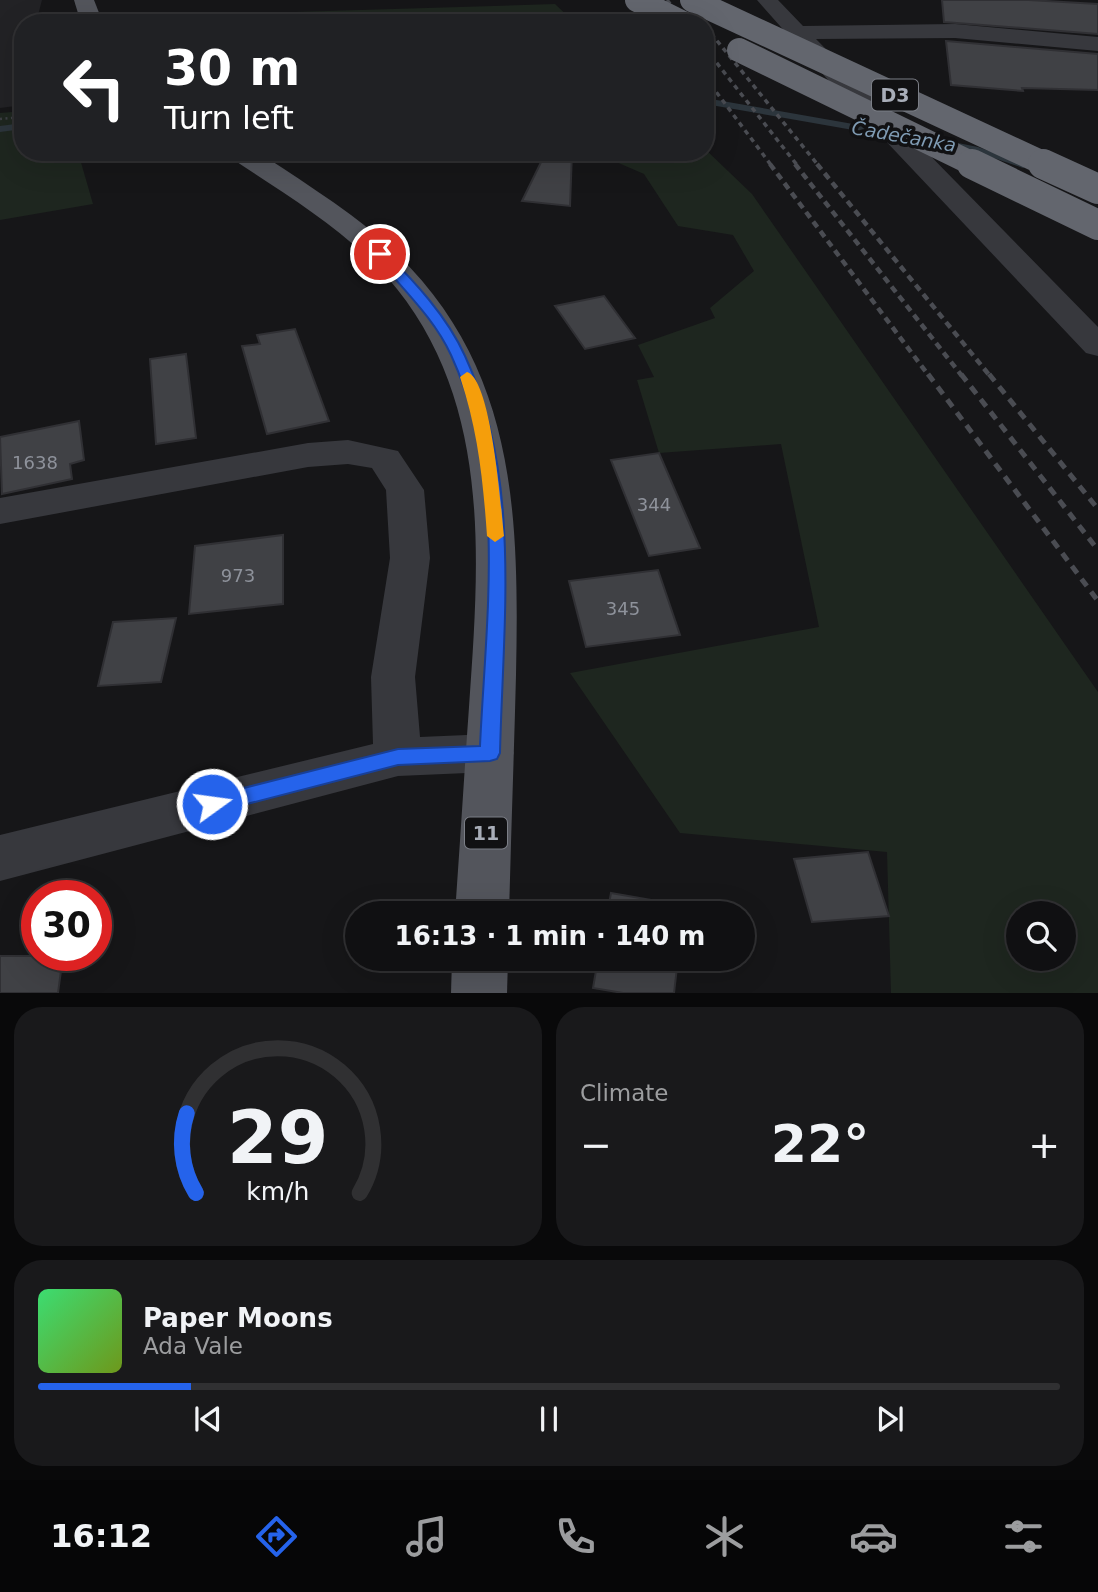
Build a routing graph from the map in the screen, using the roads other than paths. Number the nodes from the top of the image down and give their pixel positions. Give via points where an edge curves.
1 (637, 0) edge
2 (692, 0) edge
3 (767, 0) edge
4 (665, 14) edge
5 (800, 33) junction
6 (718, 40) dead end
7 (1098, 44) edge
8 (253, 161) edge
9 (1098, 188) edge
10 (1098, 225) edge
11 (1098, 346) edge
12 (0, 511) edge
13 (490, 753) junction
14 (398, 757) junction
15 (0, 858) edge
16 (483, 901) edge
17 (480, 971) edge
18 (479, 993) edge

1 - 4 highway, bridge
2 - 9 highway, D3, bridge
3 - 5 street
5 - 7 street via 955,31
5 - 11 street, bridge
6 - 10 highway, D3, bridge
8 - 13 main road, 11 via 380,254 428,308 458,355 480,415 495,509
12 - 14 street via 308,454 348,452 385,458 405,490 410,558 393,677
13 - 14 street
13 - 16 main road, 11
14 - 15 street
17 - 18 main road

